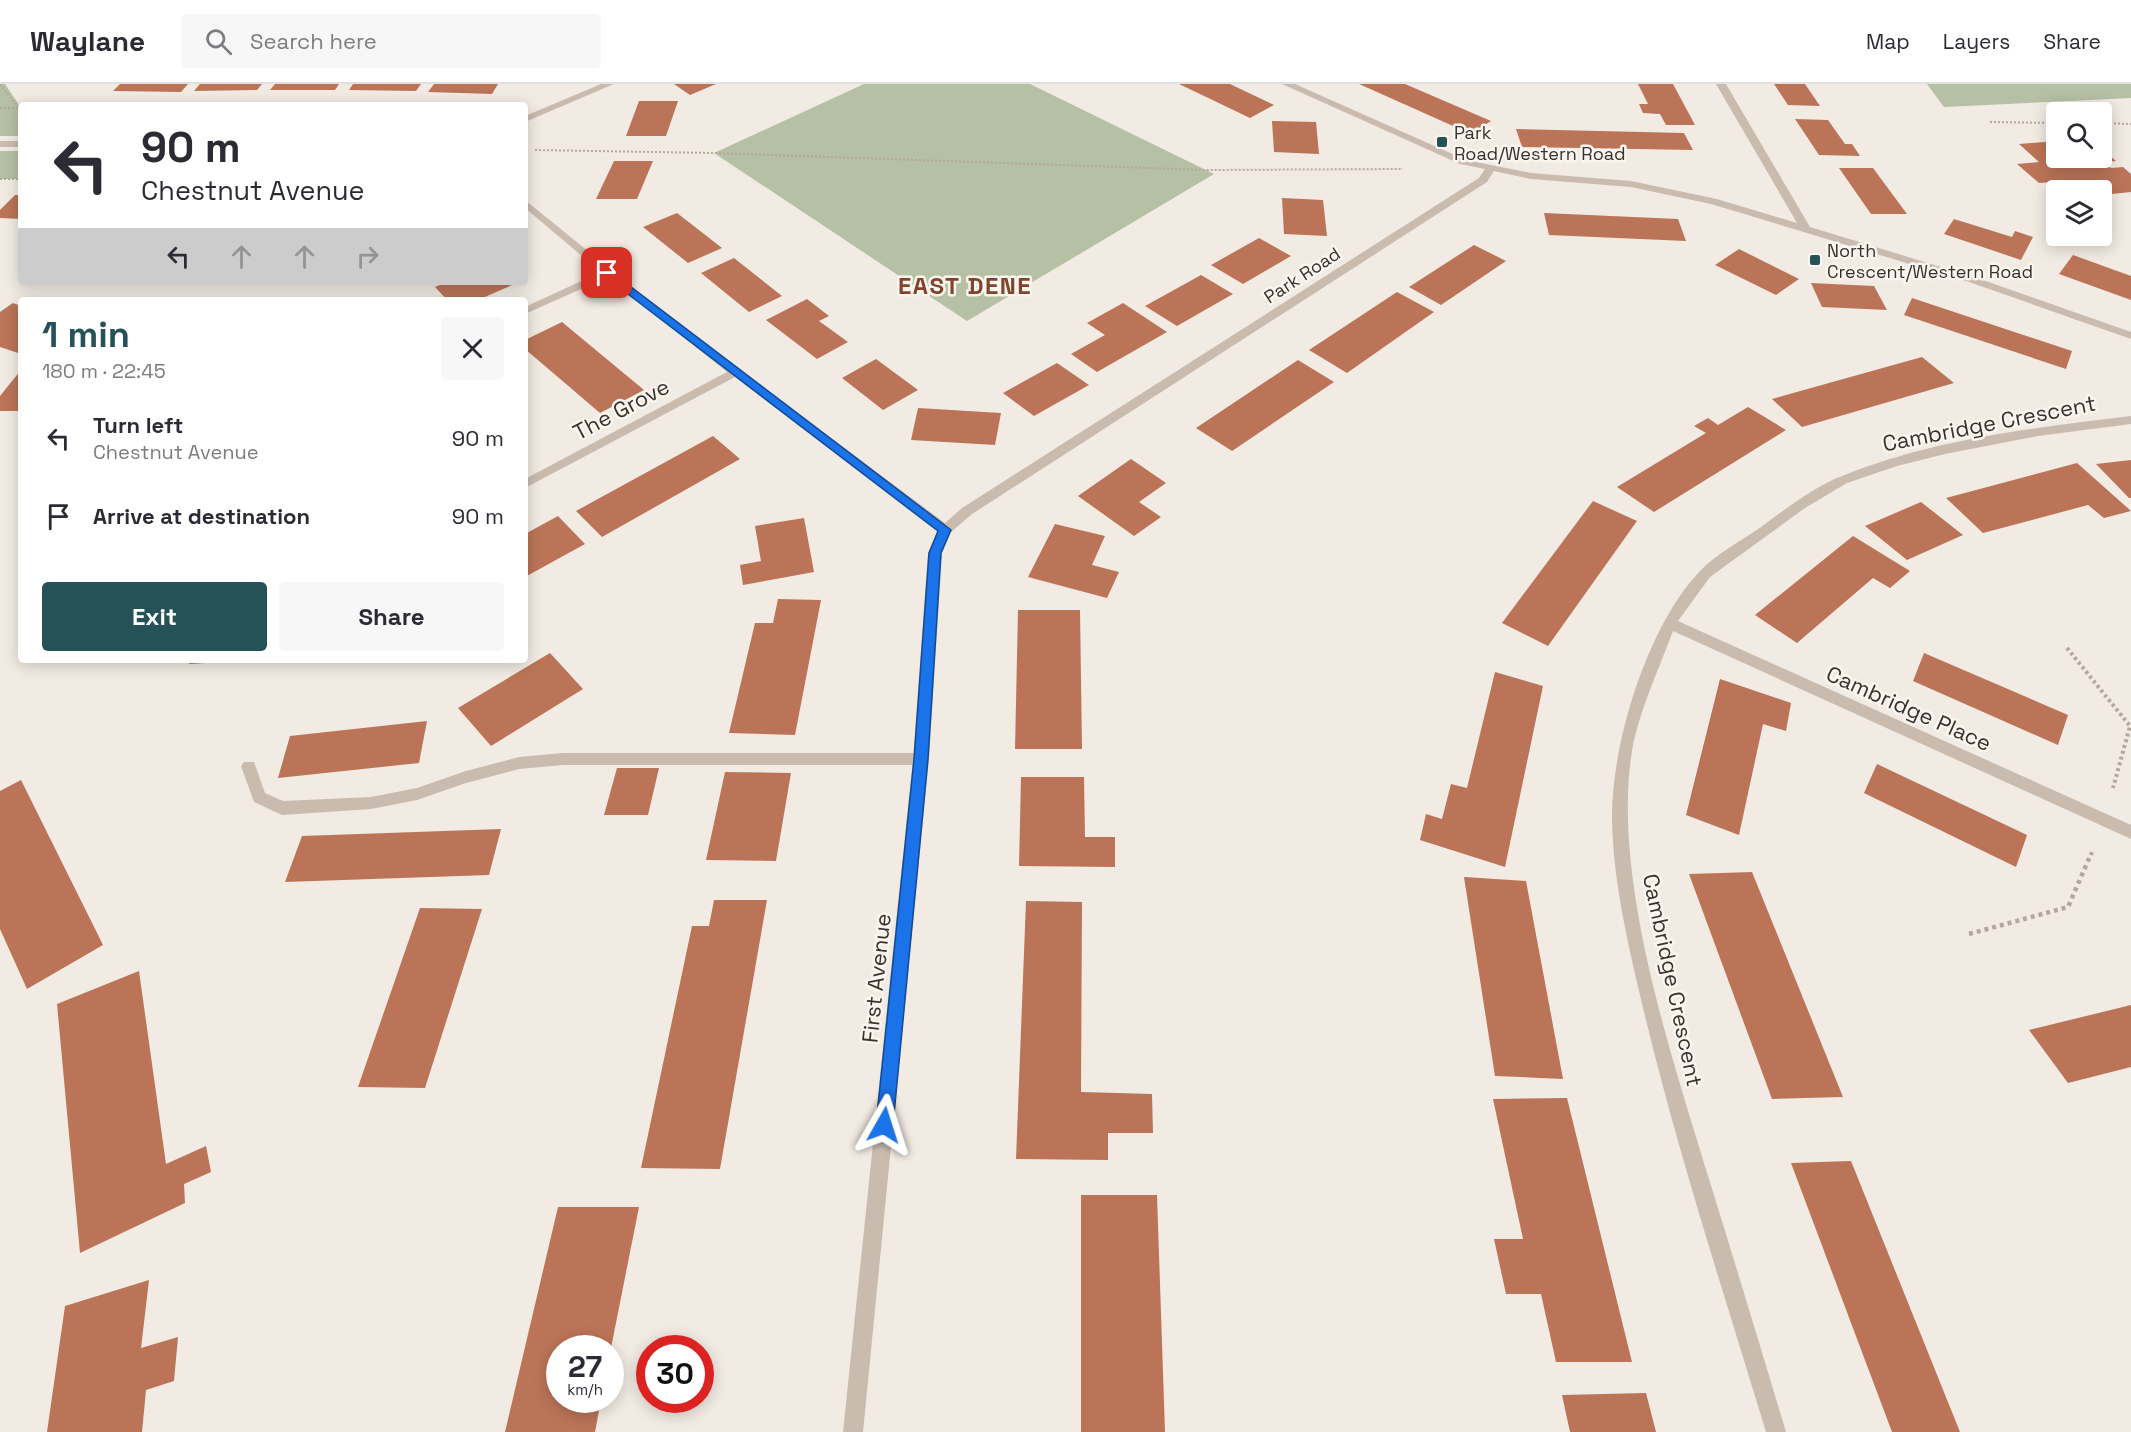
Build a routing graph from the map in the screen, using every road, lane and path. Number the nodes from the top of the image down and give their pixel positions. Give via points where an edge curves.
1 (0, 84) edge
2 (609, 84) edge
3 (1287, 84) edge
4 (1721, 84) edge
5 (18, 106) edge
6 (0, 108) edge
7 (18, 108) edge
8 (528, 118) edge
9 (1990, 122) dead end
10 (2046, 123) edge
11 (2112, 123) edge
12 (2131, 124) edge
13 (0, 144) edge
14 (18, 144) edge
15 (528, 150) edge
16 (1407, 169) dead end
17 (1491, 169) junction
18 (0, 179) edge
19 (18, 179) edge
20 (528, 207) edge
21 (1805, 228) junction
22 (607, 273) junction
23 (528, 310) edge
24 (2131, 336) edge
25 (736, 372) junction
26 (2131, 420) edge
27 (528, 482) edge
28 (945, 530) junction
29 (1669, 623) junction
30 (921, 759) junction
31 (249, 766) dead end
32 (2131, 832) edge
33 (853, 1432) edge
34 (1776, 1432) edge

1 - 5 path
2 - 8 street
3 - 17 street via 1463,162
4 - 21 street
6 - 7 path
9 - 10 path
11 - 12 path
13 - 14 street
15 - 16 path via 1206,170
17 - 21 street via 1666,190
17 - 28 street, Park Road via 1483,180 976,505
18 - 19 path
20 - 22 street
21 - 24 street via 1973,280
22 - 23 street
22 - 25 street
25 - 27 street, The Grove
25 - 28 street
26 - 29 street, Cambridge Crescent via 1945,450 1843,480 1800,505 1705,574
28 - 30 street, First Avenue via 935,553
29 - 32 street, Cambridge Place
29 - 34 street, Cambridge Crescent via 1625,750 1620,819 1627,886 1668,1074
30 - 31 street via 563,759 519,763 371,804 282,808 259,797
30 - 33 street, First Avenue

